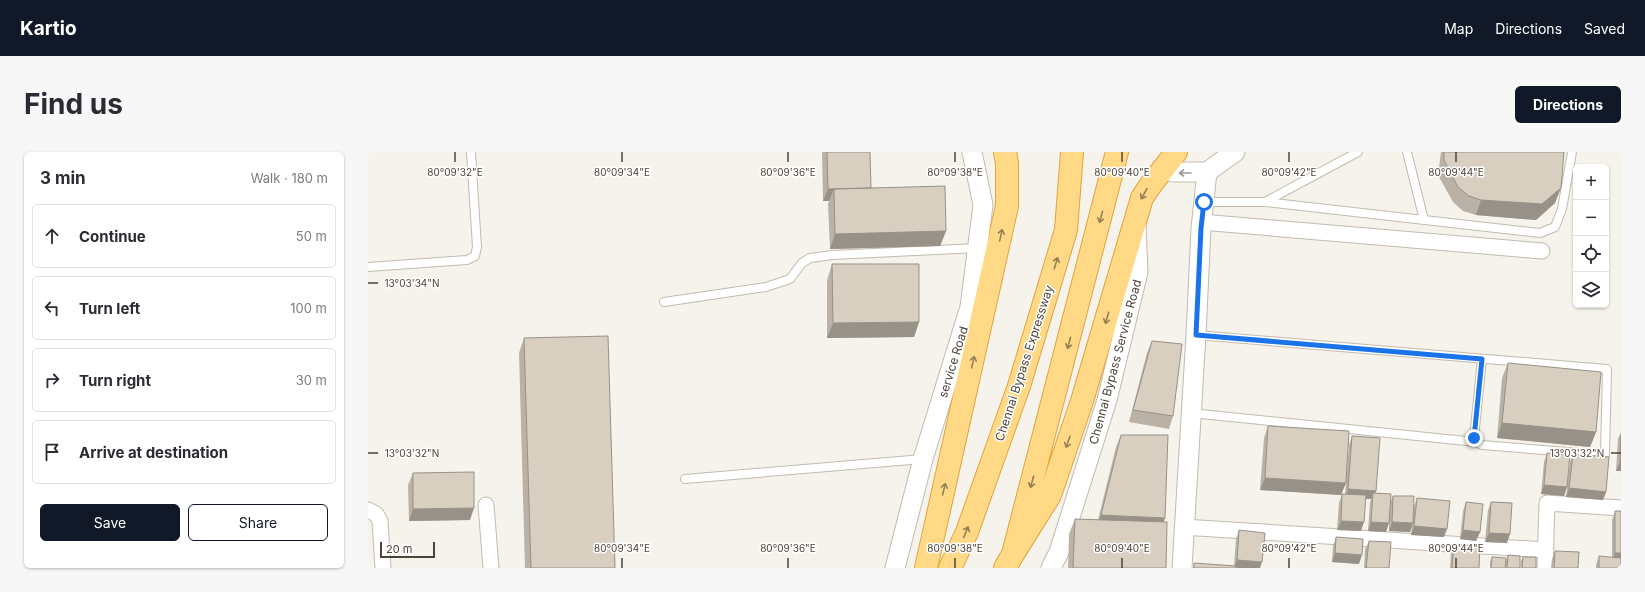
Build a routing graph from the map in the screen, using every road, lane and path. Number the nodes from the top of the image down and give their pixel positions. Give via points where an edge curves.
1 (471, 152) edge
2 (972, 152) edge
3 (1005, 152) edge
4 (1072, 152) edge
5 (1117, 152) edge
6 (1235, 152) edge
7 (1358, 152) edge
8 (1407, 152) edge
9 (1572, 152) edge
10 (1170, 161) edge
11 (1207, 172) junction
12 (1204, 202) junction
13 (1265, 202) junction
14 (1136, 220) junction
15 (1424, 220) junction
16 (1202, 222) junction
17 (978, 248) junction
18 (1542, 251) dead end
19 (368, 267) edge
20 (664, 302) dead end
21 (1196, 335) junction
22 (1482, 359) junction
23 (1191, 413) junction
24 (1476, 442) junction
25 (923, 459) junction
26 (685, 479) dead end
27 (486, 505) dead end
28 (1621, 508) edge
29 (368, 510) edge
30 (1183, 527) junction
31 (1546, 550) junction
32 (1009, 561) edge
33 (383, 568) edge
34 (491, 568) edge
35 (895, 568) edge
36 (926, 568) edge
37 (950, 568) edge
38 (1051, 568) edge
39 (1182, 568) edge
40 (1545, 568) edge

1 - 19 lane via 477,246 475,256 467,260
2 - 17 street, service Road via 983,205
36 -> 3 highway via 1007,206
37 -> 4 highway, Chennai Bypass Expressway via 967,532 1019,386 1066,230
5 -> 32 highway
6 - 11 street
7 - 13 lane
8 - 15 lane
9 - 15 lane via 1562,210 1555,227 1540,233
11 -> 10 street via 1173,172
10 -> 14 highway via 1148,187
11 - 12 street
12 - 13 lane
12 - 16 street
13 - 15 lane
14 -> 32 highway via 1082,401 1050,494
14 - 38 street, Chennai Bypass Service Road via 1138,272 1109,393 1059,552
16 - 18 street
16 - 21 street
17 - 20 lane via 810,258 802,263 790,279 766,287
17 - 25 street, service Road via 970,306
21 - 22 lane
21 - 23 street
22 - 24 lane via 1474,438
22 - 24 lane via 1607,369 1605,455 1482,445
23 - 24 lane
23 - 30 street
25 - 26 lane
25 - 35 street, service Road
27 - 34 street
28 - 31 street via 1547,503
29 - 33 street via 376,514 380,521
30 - 31 street
30 - 39 street
31 - 40 street

